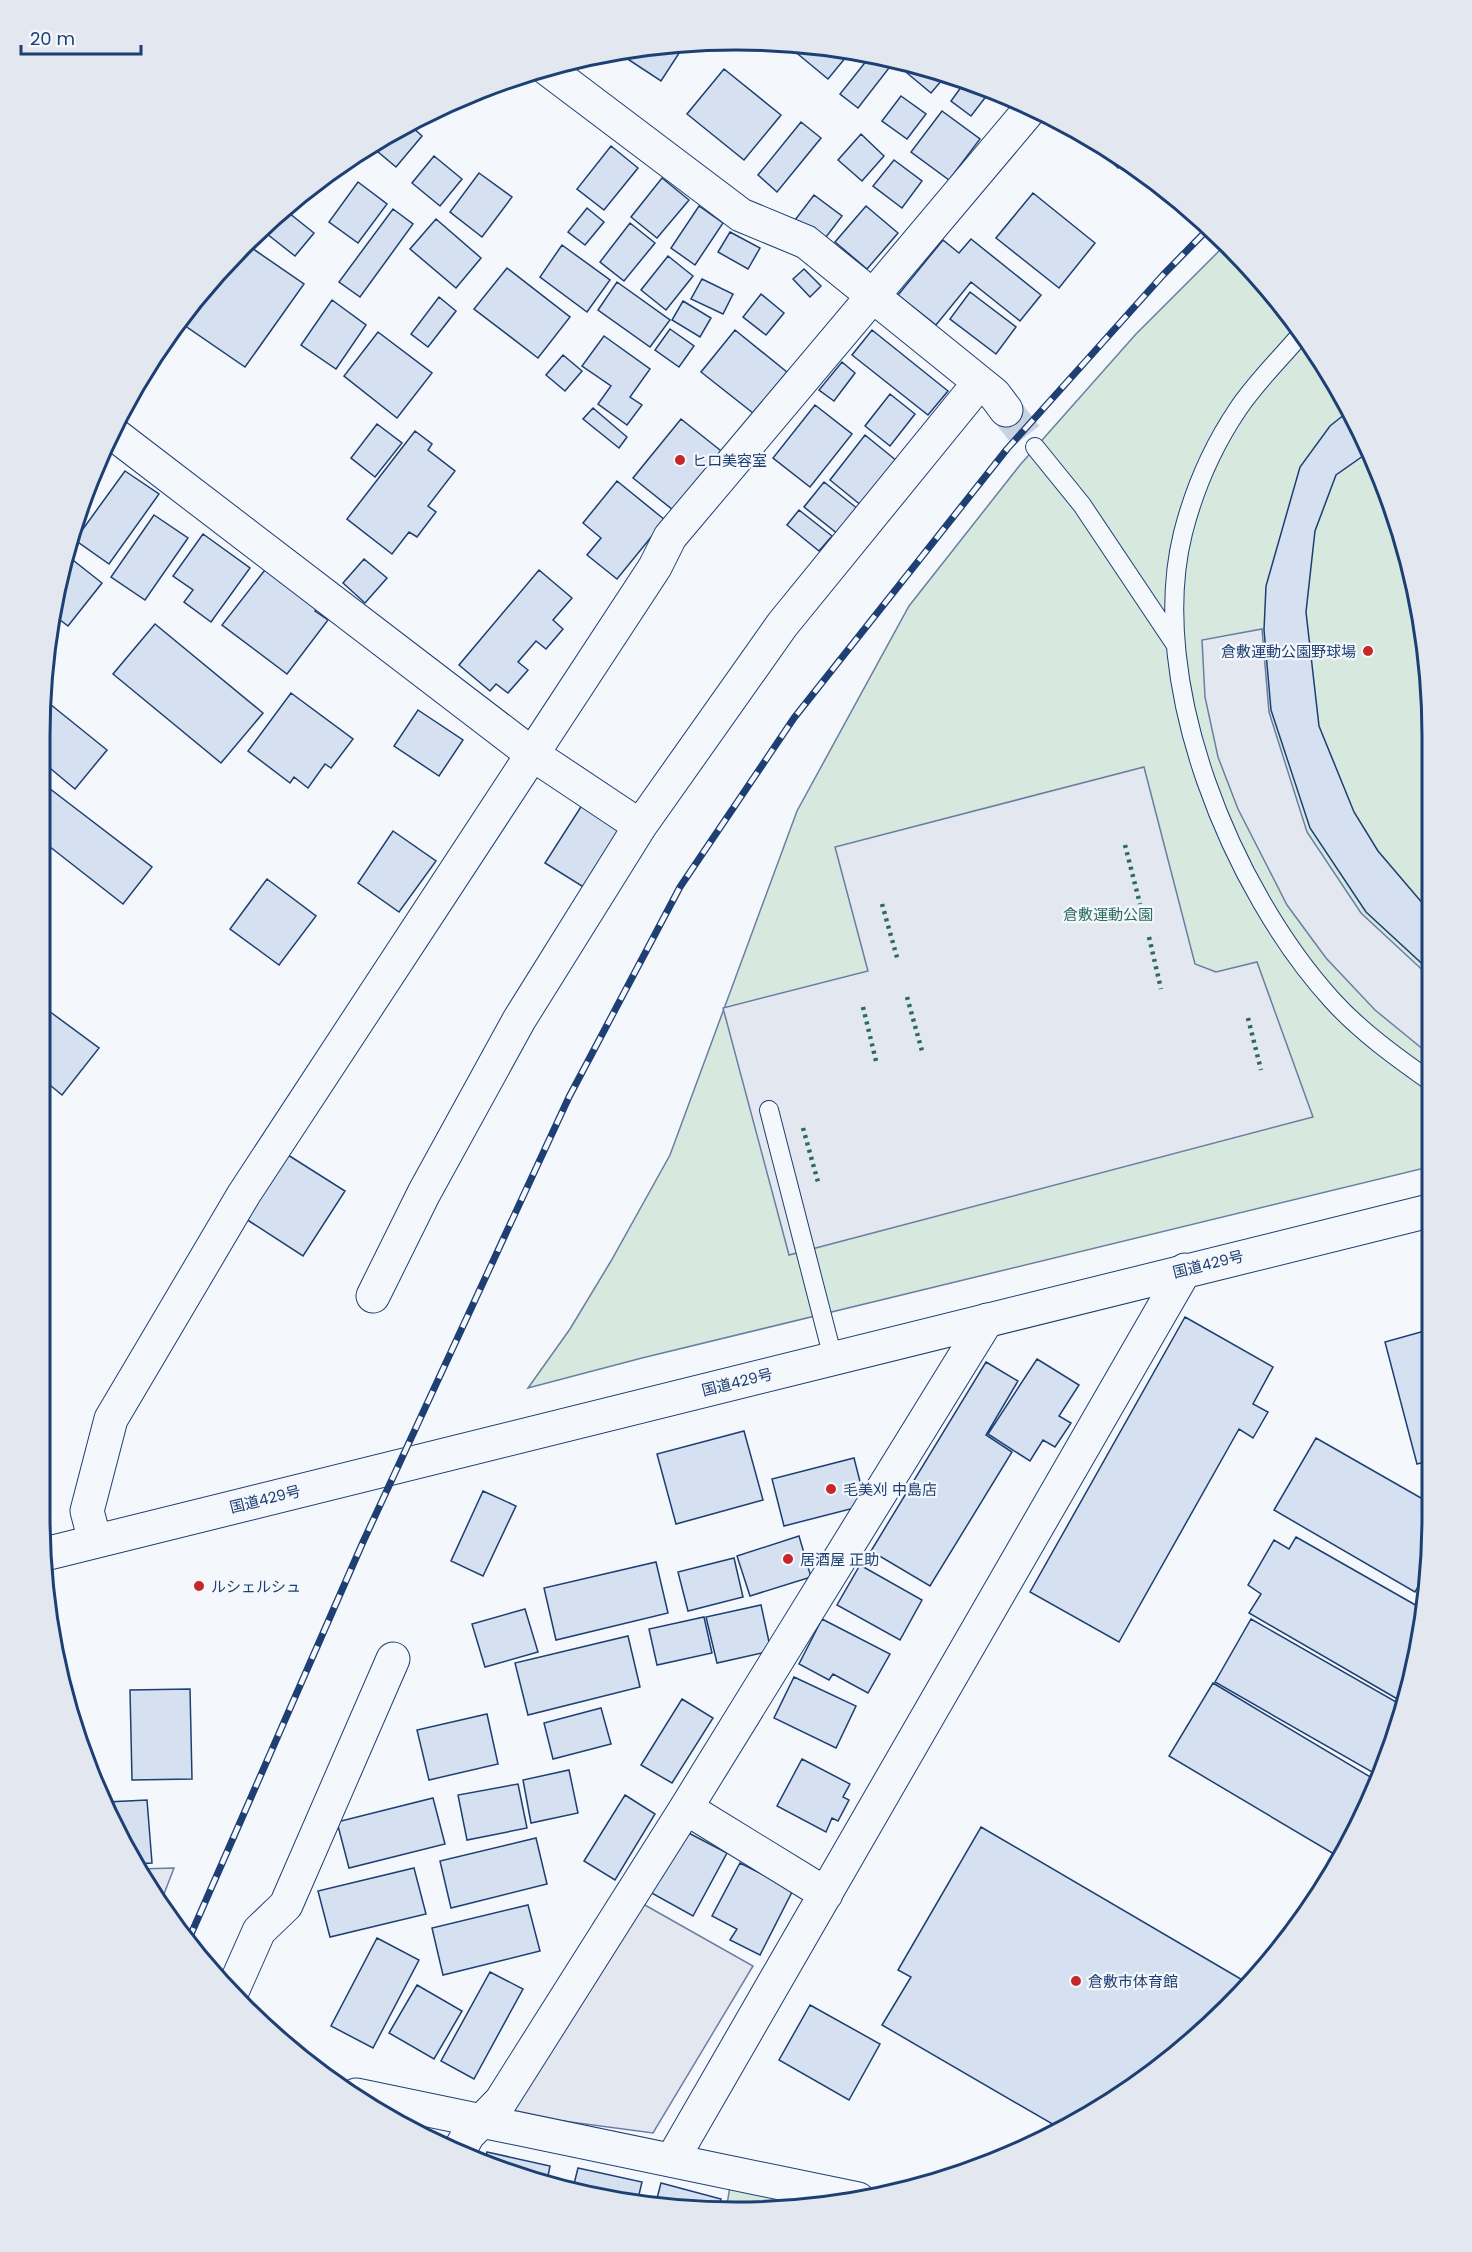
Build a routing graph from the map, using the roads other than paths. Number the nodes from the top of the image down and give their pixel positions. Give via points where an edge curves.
1 (554, 74) edge
2 (1026, 114) edge
3 (873, 298) junction
4 (1296, 340) edge
5 (979, 383) junction
6 (1006, 410) tunnel mouth
7 (118, 437) edge
8 (1035, 447) tunnel mouth
9 (1175, 644) junction
10 (532, 754) junction
11 (640, 826) junction
12 (1422, 1075) edge
13 (769, 1110) dead end
14 (1422, 1213) edge
15 (1185, 1270) junction
16 (372, 1296) dead end
17 (987, 1320) junction
18 (833, 1358) junction
19 (95, 1541) junction
20 (51, 1552) edge
21 (393, 1659) dead end
22 (686, 1808) junction
23 (826, 1894) junction
24 (235, 1985) edge
25 (374, 2099) edge
26 (480, 2122) junction
27 (462, 2145) edge
28 (672, 2160) junction
29 (838, 2195) edge

1 - 3 main road via 741,215 806,242
2 - 3 main road
3 - 5 main road
3 - 10 main road via 670,537 655,567
4 - 9 lane via 1239,408 1215,449 1196,494 1183,534
5 - 6 main road
5 - 11 main road via 782,625
7 - 10 main road
8 - 9 lane via 1082,504
9 - 12 lane via 1197,751 1217,811 1245,873 1297,956 1333,1001
10 - 11 main road
10 - 19 main road via 244,1194 111,1419 87,1511
11 - 16 main road via 519,1020
13 - 18 lane
14 - 15 main road, 国道429号
15 - 17 main road, 国道429号
15 - 23 main road
17 - 18 main road, 国道429号
17 - 22 main road
18 - 19 main road, 国道429号
19 - 20 main road, 国道429号
21 - 24 main road via 286,1905 259,1931
22 - 23 main road
22 - 26 main road via 501,2101
23 - 28 main road
25 - 26 main road
26 - 27 main road
26 - 28 main road
28 - 29 main road

